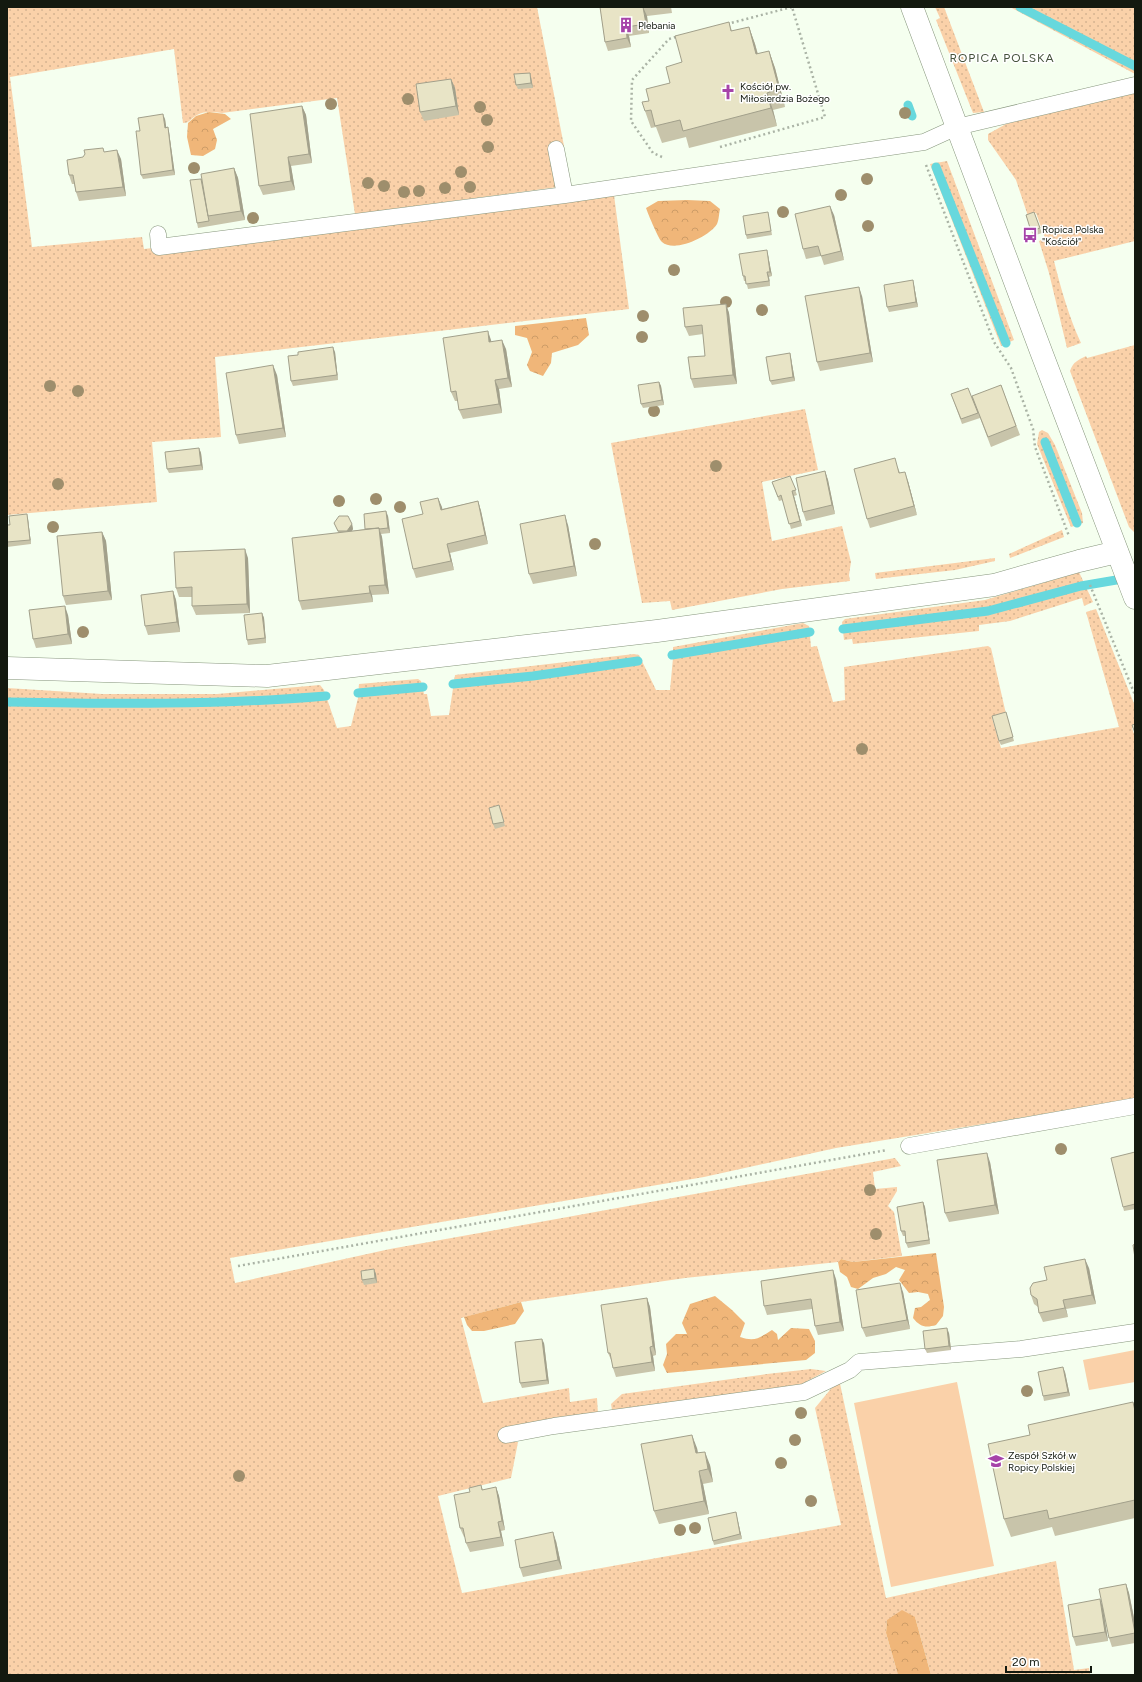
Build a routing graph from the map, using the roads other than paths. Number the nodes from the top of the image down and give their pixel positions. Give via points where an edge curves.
1 (912, 7) edge
2 (1135, 85) edge
3 (957, 127) junction
4 (556, 149) dead end
5 (565, 194) junction
6 (158, 234) dead end
7 (1119, 555) junction
8 (1134, 596) edge
9 (7, 668) edge
10 (1135, 1106) edge
11 (909, 1146) road end
12 (1135, 1332) edge
13 (506, 1435) dead end

1 - 3 street
2 - 3 lane
3 - 5 lane via 924,142
3 - 7 street
4 - 5 lane
5 - 6 lane via 159,247
7 - 8 street
7 - 9 street via 1079,561 986,586 664,630 267,676
10 - 11 lane
12 - 13 lane via 1021,1349 859,1362 850,1370 804,1392

